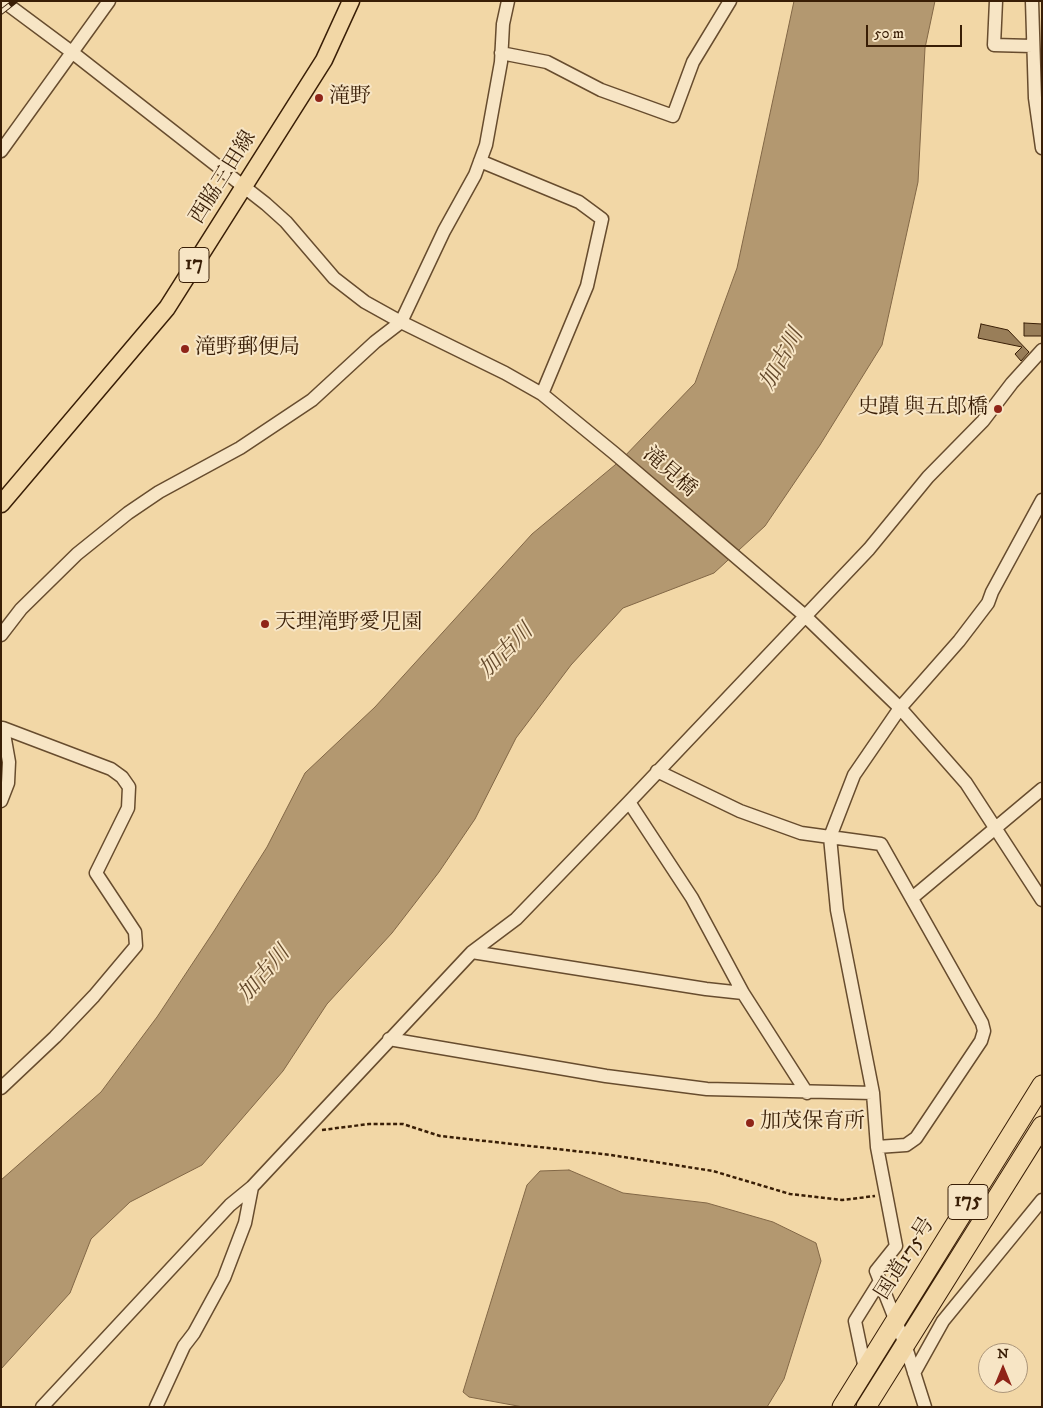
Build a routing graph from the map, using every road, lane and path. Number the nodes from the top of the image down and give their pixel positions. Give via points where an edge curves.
1 (2, 1) edge
2 (109, 1) edge
3 (351, 1) edge
4 (508, 1) edge
5 (730, 1) edge
6 (996, 1) edge
7 (1032, 1) edge
8 (1032, 46) junction
9 (73, 52) junction
10 (501, 52) junction
11 (1042, 148) edge
12 (1, 151) edge
13 (480, 160) junction
14 (242, 188) junction
15 (401, 322) junction
16 (1042, 350) edge
17 (542, 394) junction
18 (1042, 500) edge
19 (1, 504) edge
20 (804, 615) junction
21 (1, 634) edge
22 (900, 708) junction
23 (2, 728) edge
24 (657, 771) junction
25 (1042, 789) edge
26 (1, 801) edge
27 (629, 802) junction
28 (996, 828) junction
29 (830, 837) junction
30 (912, 898) junction
31 (1042, 900) edge
32 (472, 952) junction
33 (743, 993) junction
34 (390, 1039) junction
35 (1042, 1084) edge
36 (1, 1088) edge
37 (807, 1093) junction
38 (873, 1093) junction
39 (1042, 1126) edge
40 (303, 1132) junction
41 (877, 1147) junction
42 (252, 1187) junction
43 (884, 1195) junction
44 (1042, 1200) edge
45 (880, 1281) junction
46 (895, 1319) junction
47 (905, 1344) junction
48 (865, 1369) junction
49 (914, 1373) junction
50 (42, 1407) edge
51 (156, 1407) edge
52 (842, 1407) edge
53 (866, 1407) edge
54 (925, 1407) edge

1 - 9 street, 滝見橋
2 - 9 street
3 - 14 main road, 西脇三田線 / 17 via 324,60
4 - 10 street
5 - 10 street via 693,62 673,116 601,90 547,62
6 - 8 street via 994,45
7 - 8 street
8 - 11 street
9 - 12 street
9 - 14 street, 滝見橋
10 - 13 street via 486,145
13 - 15 street
13 - 17 street via 579,202 602,219 586,286
14 - 15 street, 滝見橋 via 286,222 334,278 365,302
14 - 19 main road, 西脇三田線 / 17 via 168,308
15 - 17 street, 滝見橋
15 - 21 street via 312,400 240,448 159,492 128,513 77,554 21,609
16 - 20 street via 983,422 928,477 868,548
17 - 20 street, 滝見橋
18 - 22 street via 988,602 959,641
20 - 22 street, 滝見橋
20 - 24 street
22 - 28 street, 滝見橋 via 966,783
22 - 29 street via 854,775
23 - 26 street via 9,762 8,782
23 - 36 street via 122,776 129,788 128,808 96,873 135,932 136,946 62,1030
24 - 27 street
24 - 29 street via 740,811 801,833
25 - 28 street
27 - 32 street via 516,919
27 - 33 street via 692,898
28 - 30 street
28 - 31 street, 滝見橋
29 - 30 street via 881,844
29 - 38 street via 838,910
30 - 41 street via 984,1031 981,1041 916,1138 906,1145
32 - 33 street
32 - 34 street
33 - 37 street
34 - 37 street via 689,1087
34 - 40 street
35 - 46 highway, 国道175号 / 175
37 - 38 street
38 - 41 street
39 - 47 highway, 175
40 - 42 street
40 - 43 path via 369,1124 403,1124 440,1136 610,1154 713,1172 790,1194 842,1200
41 - 43 street
42 - 50 street via 230,1205
42 - 51 street via 245,1223 224,1278 184,1346
43 - 45 street via 896,1246 876,1271
44 - 49 street via 943,1321
45 - 46 street
45 - 48 street via 855,1321
46 - 47 street
46 - 48 highway, 国道175号 / 175
47 - 49 street
47 - 53 highway, 175
48 - 52 highway, 国道175号 / 175
49 - 54 street

